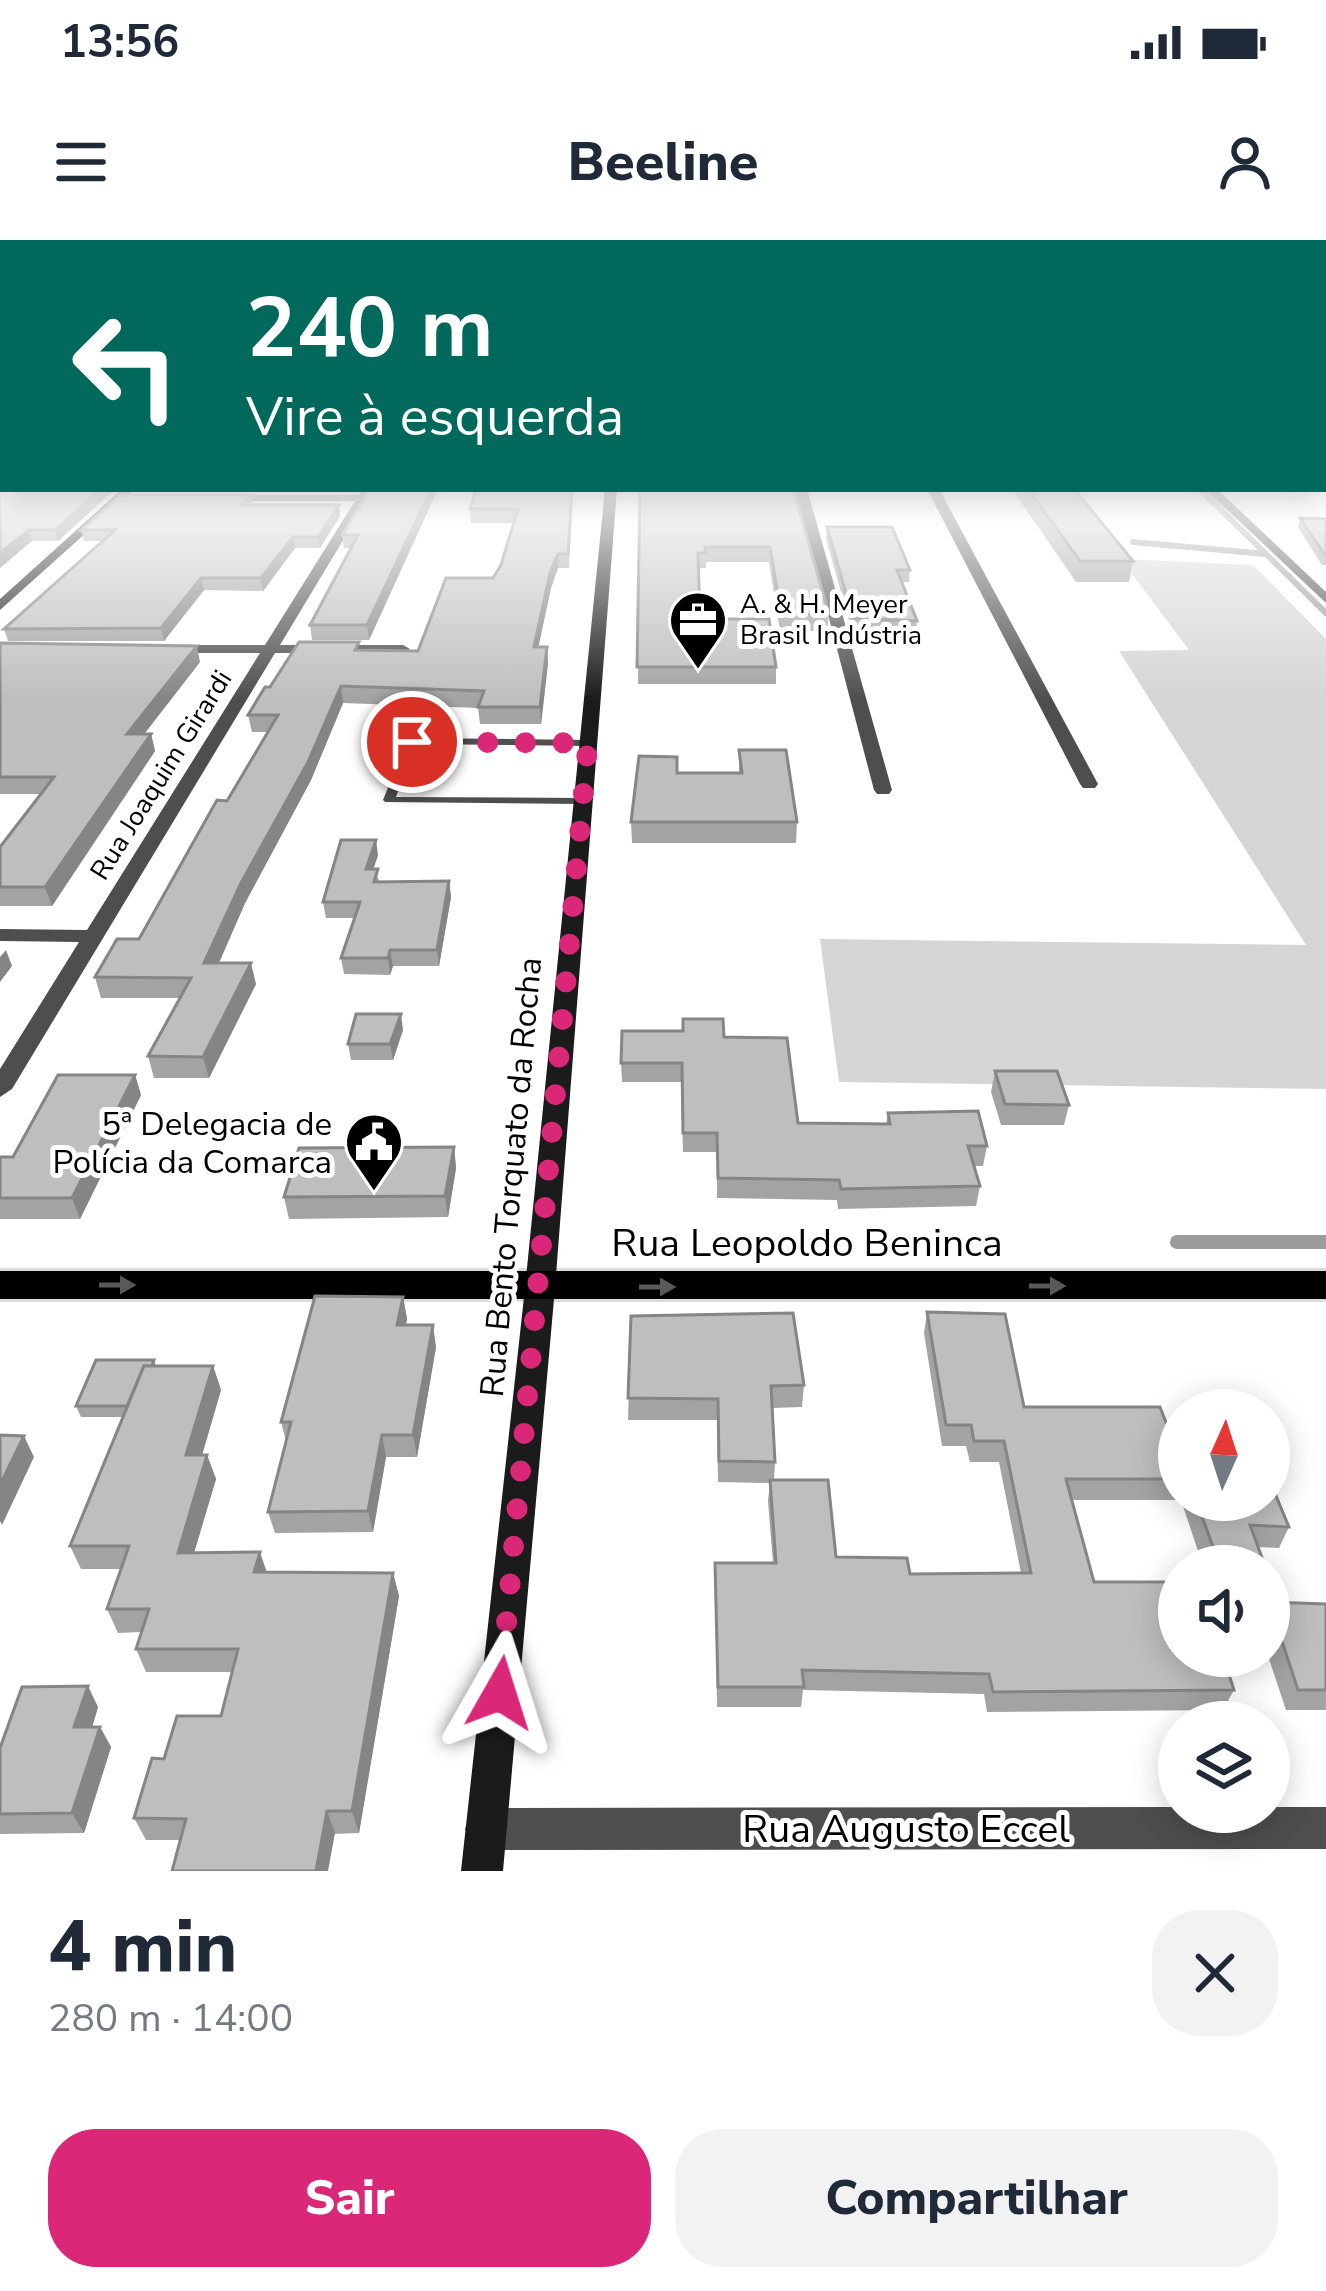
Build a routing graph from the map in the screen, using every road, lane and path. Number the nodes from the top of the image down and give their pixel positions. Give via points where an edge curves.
1 (68, 548) edge
2 (331, 548) edge
3 (606, 548) edge
4 (817, 548) edge
5 (964, 548) edge
6 (1273, 548) edge
7 (1326, 598) edge
8 (0, 607) edge
9 (269, 649) junction
10 (403, 649) edge
11 (157, 650) edge
12 (588, 743) junction
13 (1089, 784) dead end
14 (883, 790) dead end
15 (583, 801) junction
16 (0, 935) edge
17 (94, 936) junction
18 (0, 1089) edge
19 (0, 1285) edge
20 (1326, 1286) edge
21 (540, 1288) junction
22 (486, 1828) junction
23 (1326, 1828) edge
24 (482, 1871) edge

1 - 8 street
2 - 9 street, Rua Joaquim Girardi
3 - 12 street, Rua Bento Torquato da Rocha
4 - 14 street
5 - 13 street
6 - 7 street
9 - 10 street
9 - 11 street
9 - 17 street, Rua Joaquim Girardi
12 - 15 street, Rua Bento Torquato da Rocha
12 - 15 lane via 412,742 389,800
15 - 21 street, Rua Bento Torquato da Rocha
16 - 17 street
17 - 18 street, Rua Joaquim Girardi
19 -> 21 main road, Rua Leopoldo Beninca
21 -> 20 main road, Rua Leopoldo Beninca
21 - 22 street, Rua Bento Torquato da Rocha
22 - 23 street, Rua Augusto Eccel
22 - 24 street, Rua Bento Torquato da Rocha

